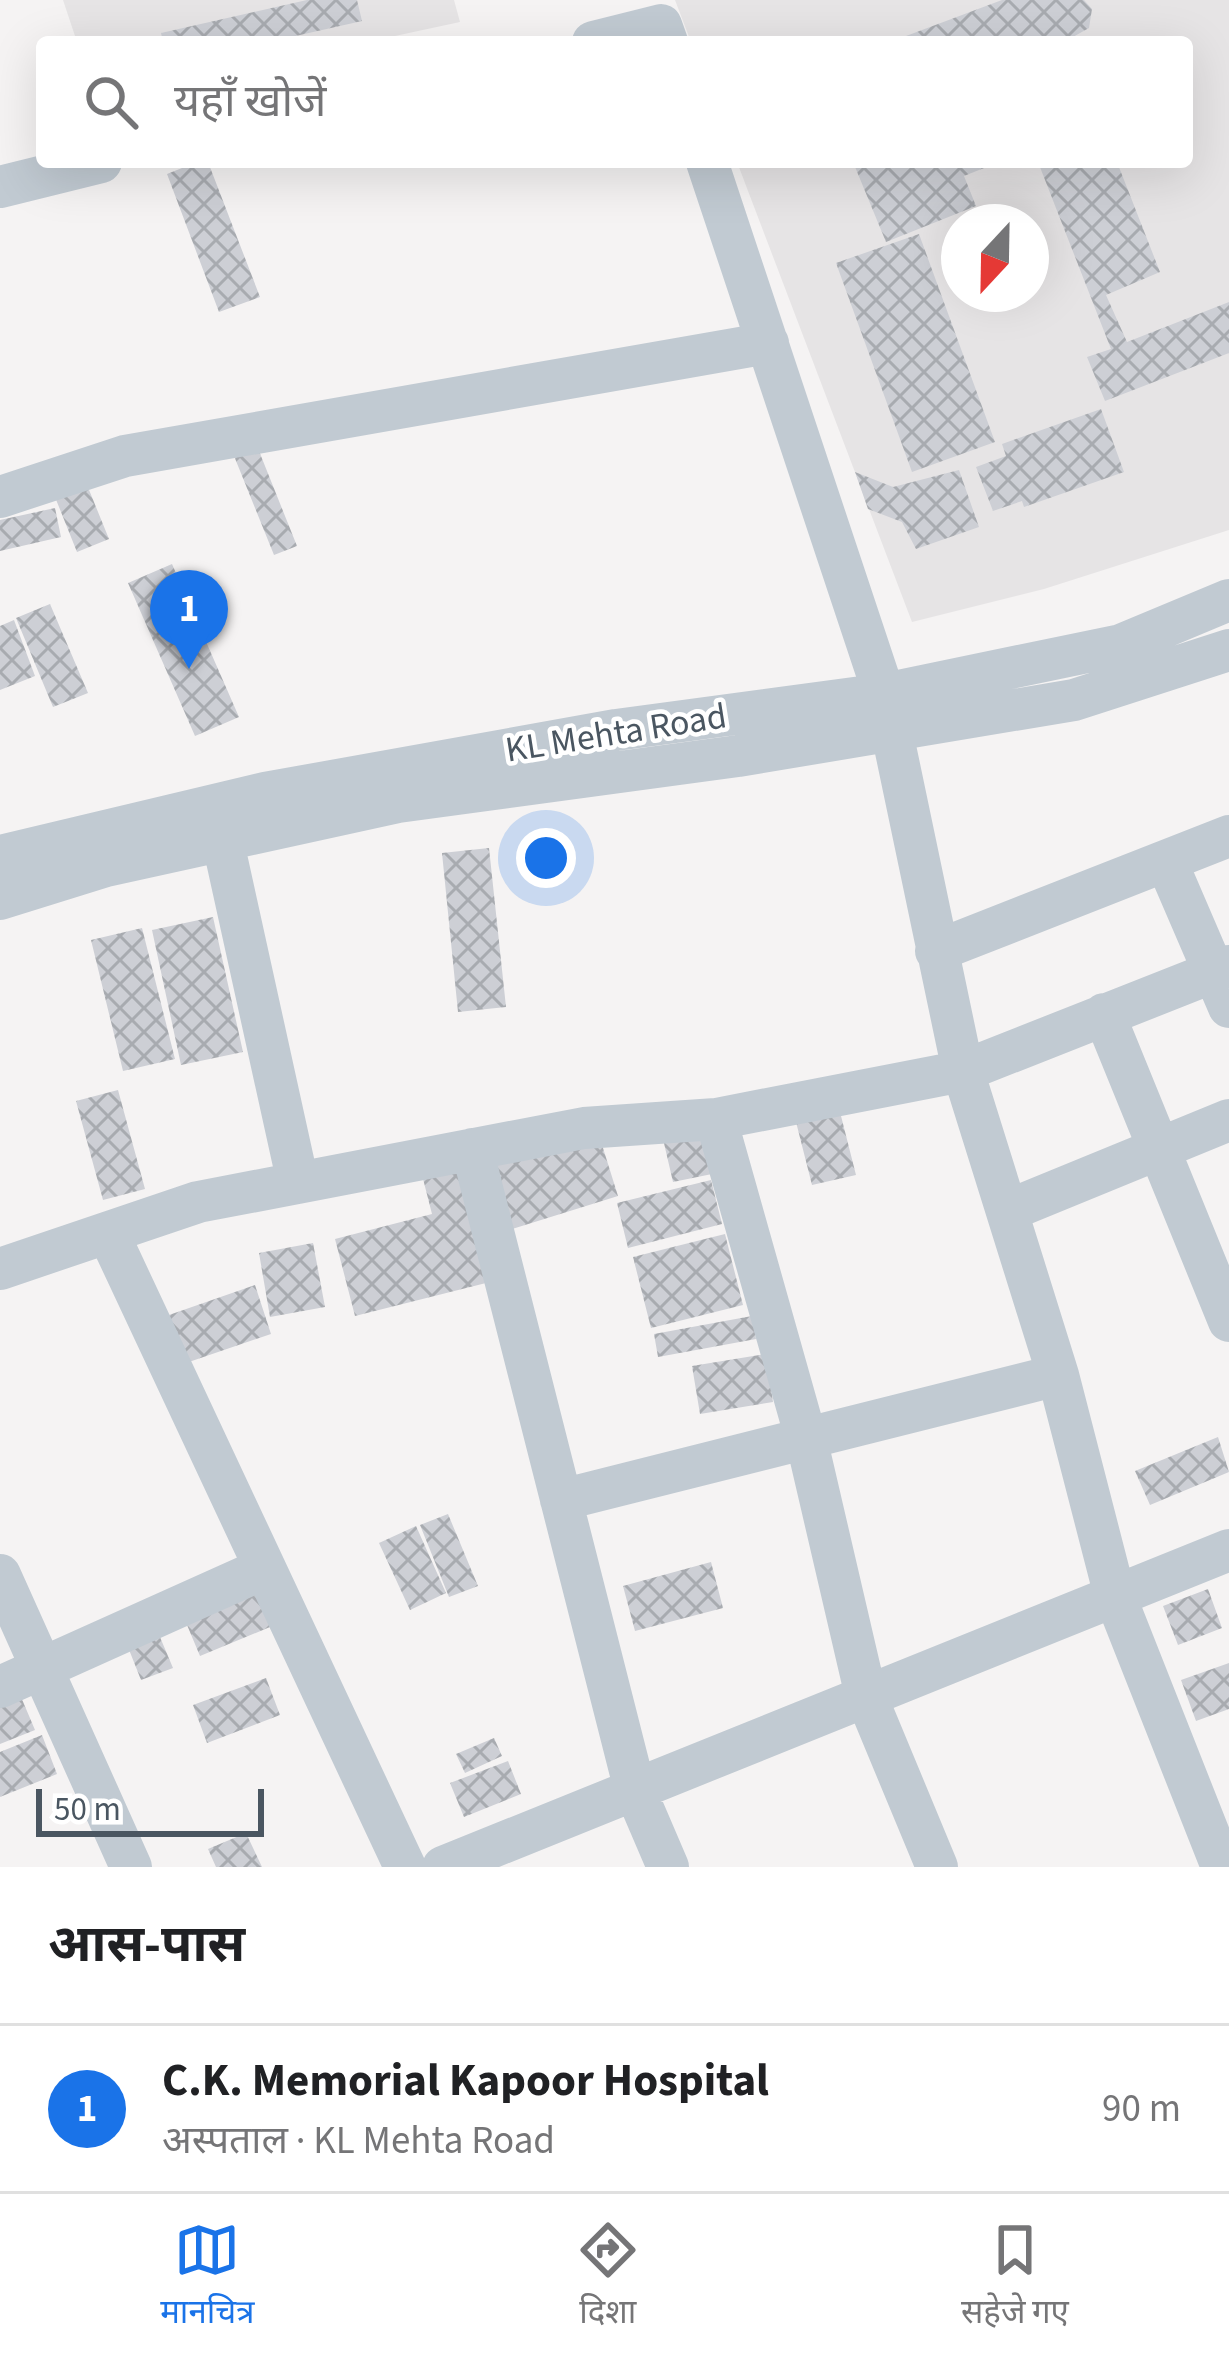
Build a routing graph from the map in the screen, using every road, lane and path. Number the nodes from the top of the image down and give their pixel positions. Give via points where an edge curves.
1 (661, 22) edge
2 (613, 36) edge
3 (76, 168) edge
4 (709, 168) edge
5 (0, 187) edge
6 (768, 343) junction
7 (0, 497) edge
8 (1229, 601) edge
9 (1229, 650) edge
10 (888, 712) junction
11 (219, 822) junction
12 (1229, 836) edge
13 (0, 856) edge
14 (1167, 863) junction
15 (0, 899) edge
16 (936, 951) junction
17 (1224, 982) edge
18 (1104, 1014) junction
19 (963, 1071) junction
20 (716, 1119) junction
21 (1229, 1120) edge
22 (1158, 1147) junction
23 (472, 1149) junction
24 (298, 1183) junction
25 (1007, 1211) junction
26 (108, 1233) junction
27 (0, 1269) edge
28 (1224, 1294) edge
29 (1058, 1375) junction
30 (806, 1438) junction
31 (561, 1500) junction
32 (1229, 1550) edge
33 (265, 1568) junction
34 (0, 1575) edge
35 (1115, 1596) junction
36 (42, 1668) junction
37 (0, 1687) edge
38 (866, 1696) junction
39 (635, 1790) junction
40 (131, 1867) edge
41 (405, 1867) edge
42 (443, 1867) edge
43 (668, 1867) edge
44 (937, 1867) edge
45 (1222, 1867) edge

1 - 2 street
3 - 5 street
4 - 6 street
6 - 7 street via 125,457
6 - 10 street
8 - 10 street, KL Mehta Road via 1121,645
9 - 10 street, KL Mehta Road via 1074,700
10 - 11 street, KL Mehta Road via 398,802
10 - 16 street
11 - 13 street, KL Mehta Road
11 - 15 street, KL Mehta Road
11 - 24 street
12 - 14 street
14 - 16 street
14 - 17 street
16 - 19 street
17 - 18 street
18 - 19 street
18 - 22 street
19 - 20 street
19 - 25 street
20 - 23 street via 584,1128
20 - 30 street
21 - 22 street
22 - 25 street
22 - 28 street
23 - 24 street
23 - 31 street
24 - 26 street via 198,1202
25 - 29 street
26 - 27 street
26 - 33 street
29 - 30 street
29 - 35 street
30 - 31 street
30 - 38 street
31 - 39 street
32 - 35 street
33 - 36 street
33 - 41 street
34 - 36 street
35 - 38 street
35 - 45 street
36 - 37 street
36 - 40 street
38 - 39 street
38 - 44 street
39 - 42 street
39 - 43 street

